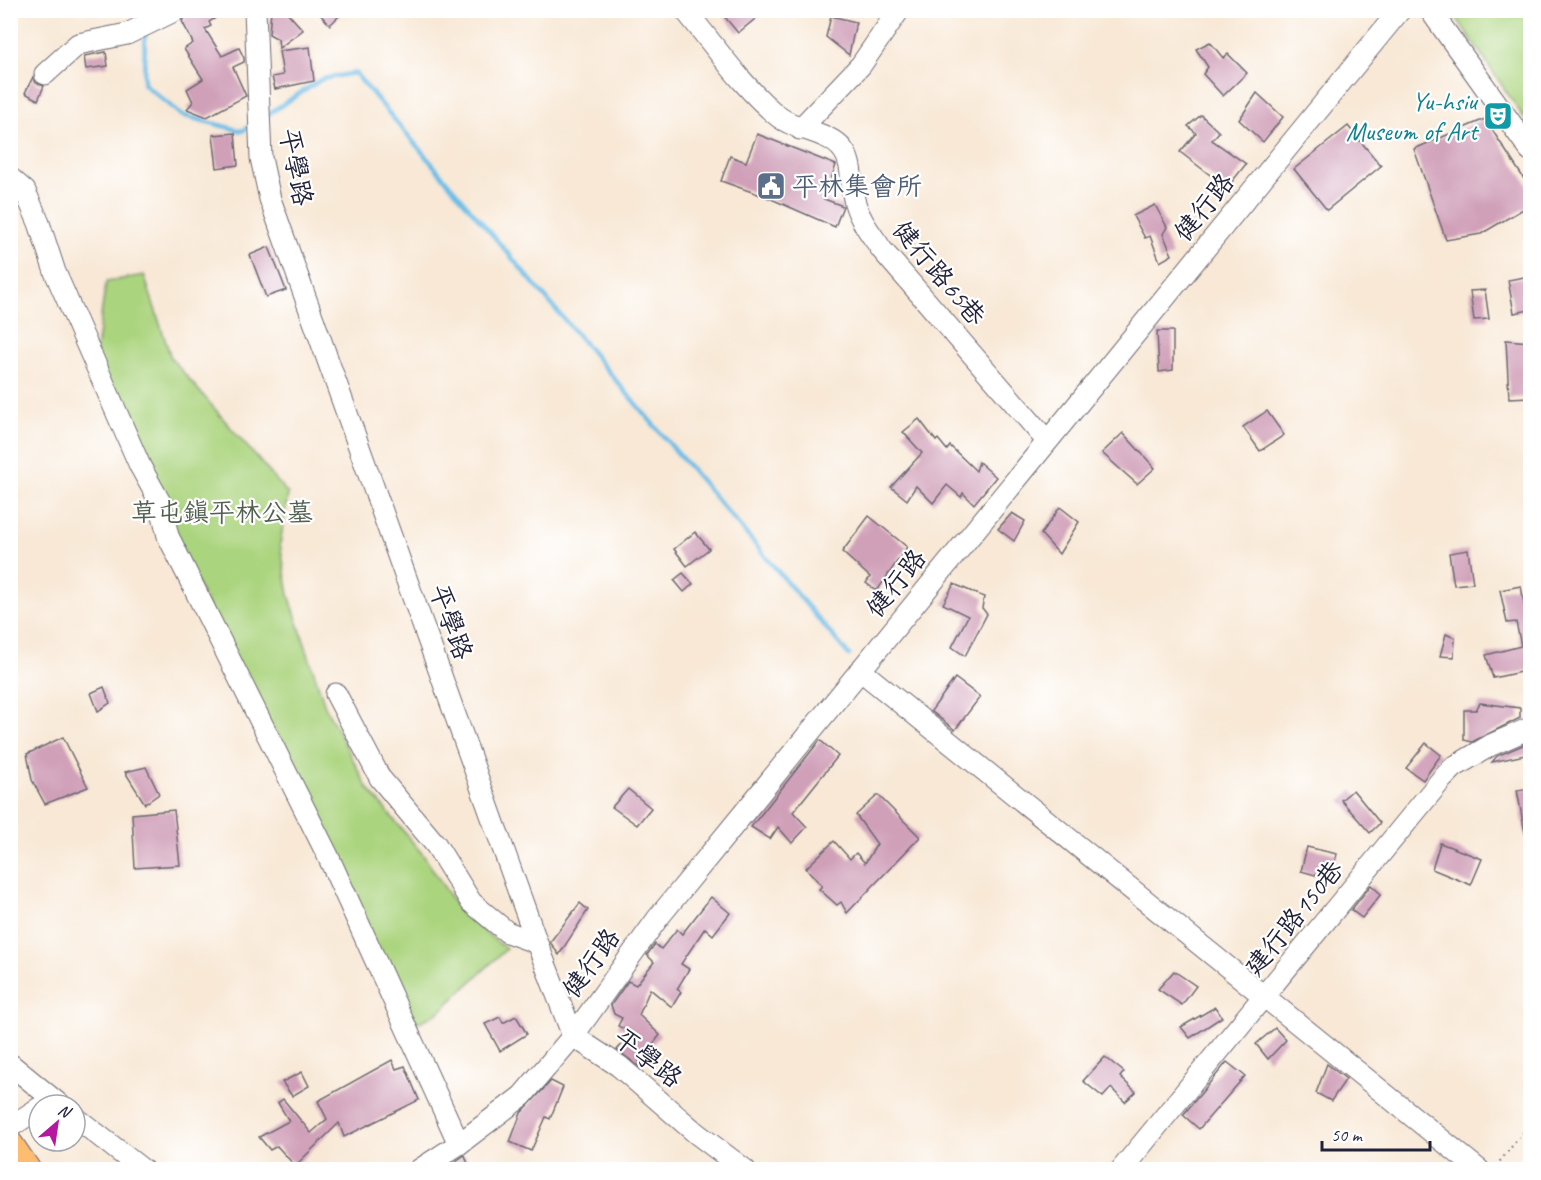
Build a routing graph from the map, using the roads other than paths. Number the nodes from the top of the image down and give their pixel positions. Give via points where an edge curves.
1 (176, 10) edge
2 (255, 10) edge
3 (685, 10) edge
4 (899, 10) edge
5 (1400, 10) edge
6 (1430, 10) edge
7 (45, 74) dead end
8 (800, 129) junction
9 (1530, 150) edge
10 (10, 178) edge
11 (1047, 441) junction
12 (860, 670) junction
13 (336, 694) dead end
14 (1530, 728) edge
15 (537, 943) junction
16 (1264, 997) junction
17 (573, 1036) junction
18 (10, 1064) edge
19 (38, 1093) edge
20 (27, 1117) edge
21 (87, 1126) edge
22 (10, 1127) edge
23 (459, 1144) junction
24 (10, 1146) edge
25 (27, 1170) edge
26 (143, 1170) edge
27 (419, 1170) edge
28 (745, 1170) edge
29 (1121, 1170) edge
30 (1479, 1170) edge

1 - 7 street via 127,34 78,44
2 - 15 street, 平學路 via 261,159 270,199
3 - 8 street, 健行路65巷 via 752,90 780,117
4 - 8 street via 861,65
5 - 11 street, 健行路
6 - 9 street
8 - 11 street, 健行路65巷 via 832,140 844,150 863,223
10 - 23 street via 25,191 55,272 140,466 160,502 168,536 328,856
11 - 12 street, 健行路
12 - 16 street
12 - 17 street, 健行路 via 658,918
13 - 15 street via 380,778 436,845 471,902 507,932
14 - 16 street, 建行路150巷 via 1491,744 1442,779
15 - 17 street, 平學路
16 - 29 street, 建行路150巷
16 - 30 street
17 - 23 street, 健行路 via 522,1096
17 - 28 street, 平學路 via 619,1066
18 - 19 street
20 - 22 street
21 - 26 street
23 - 27 street, 健行路
24 - 25 main road

